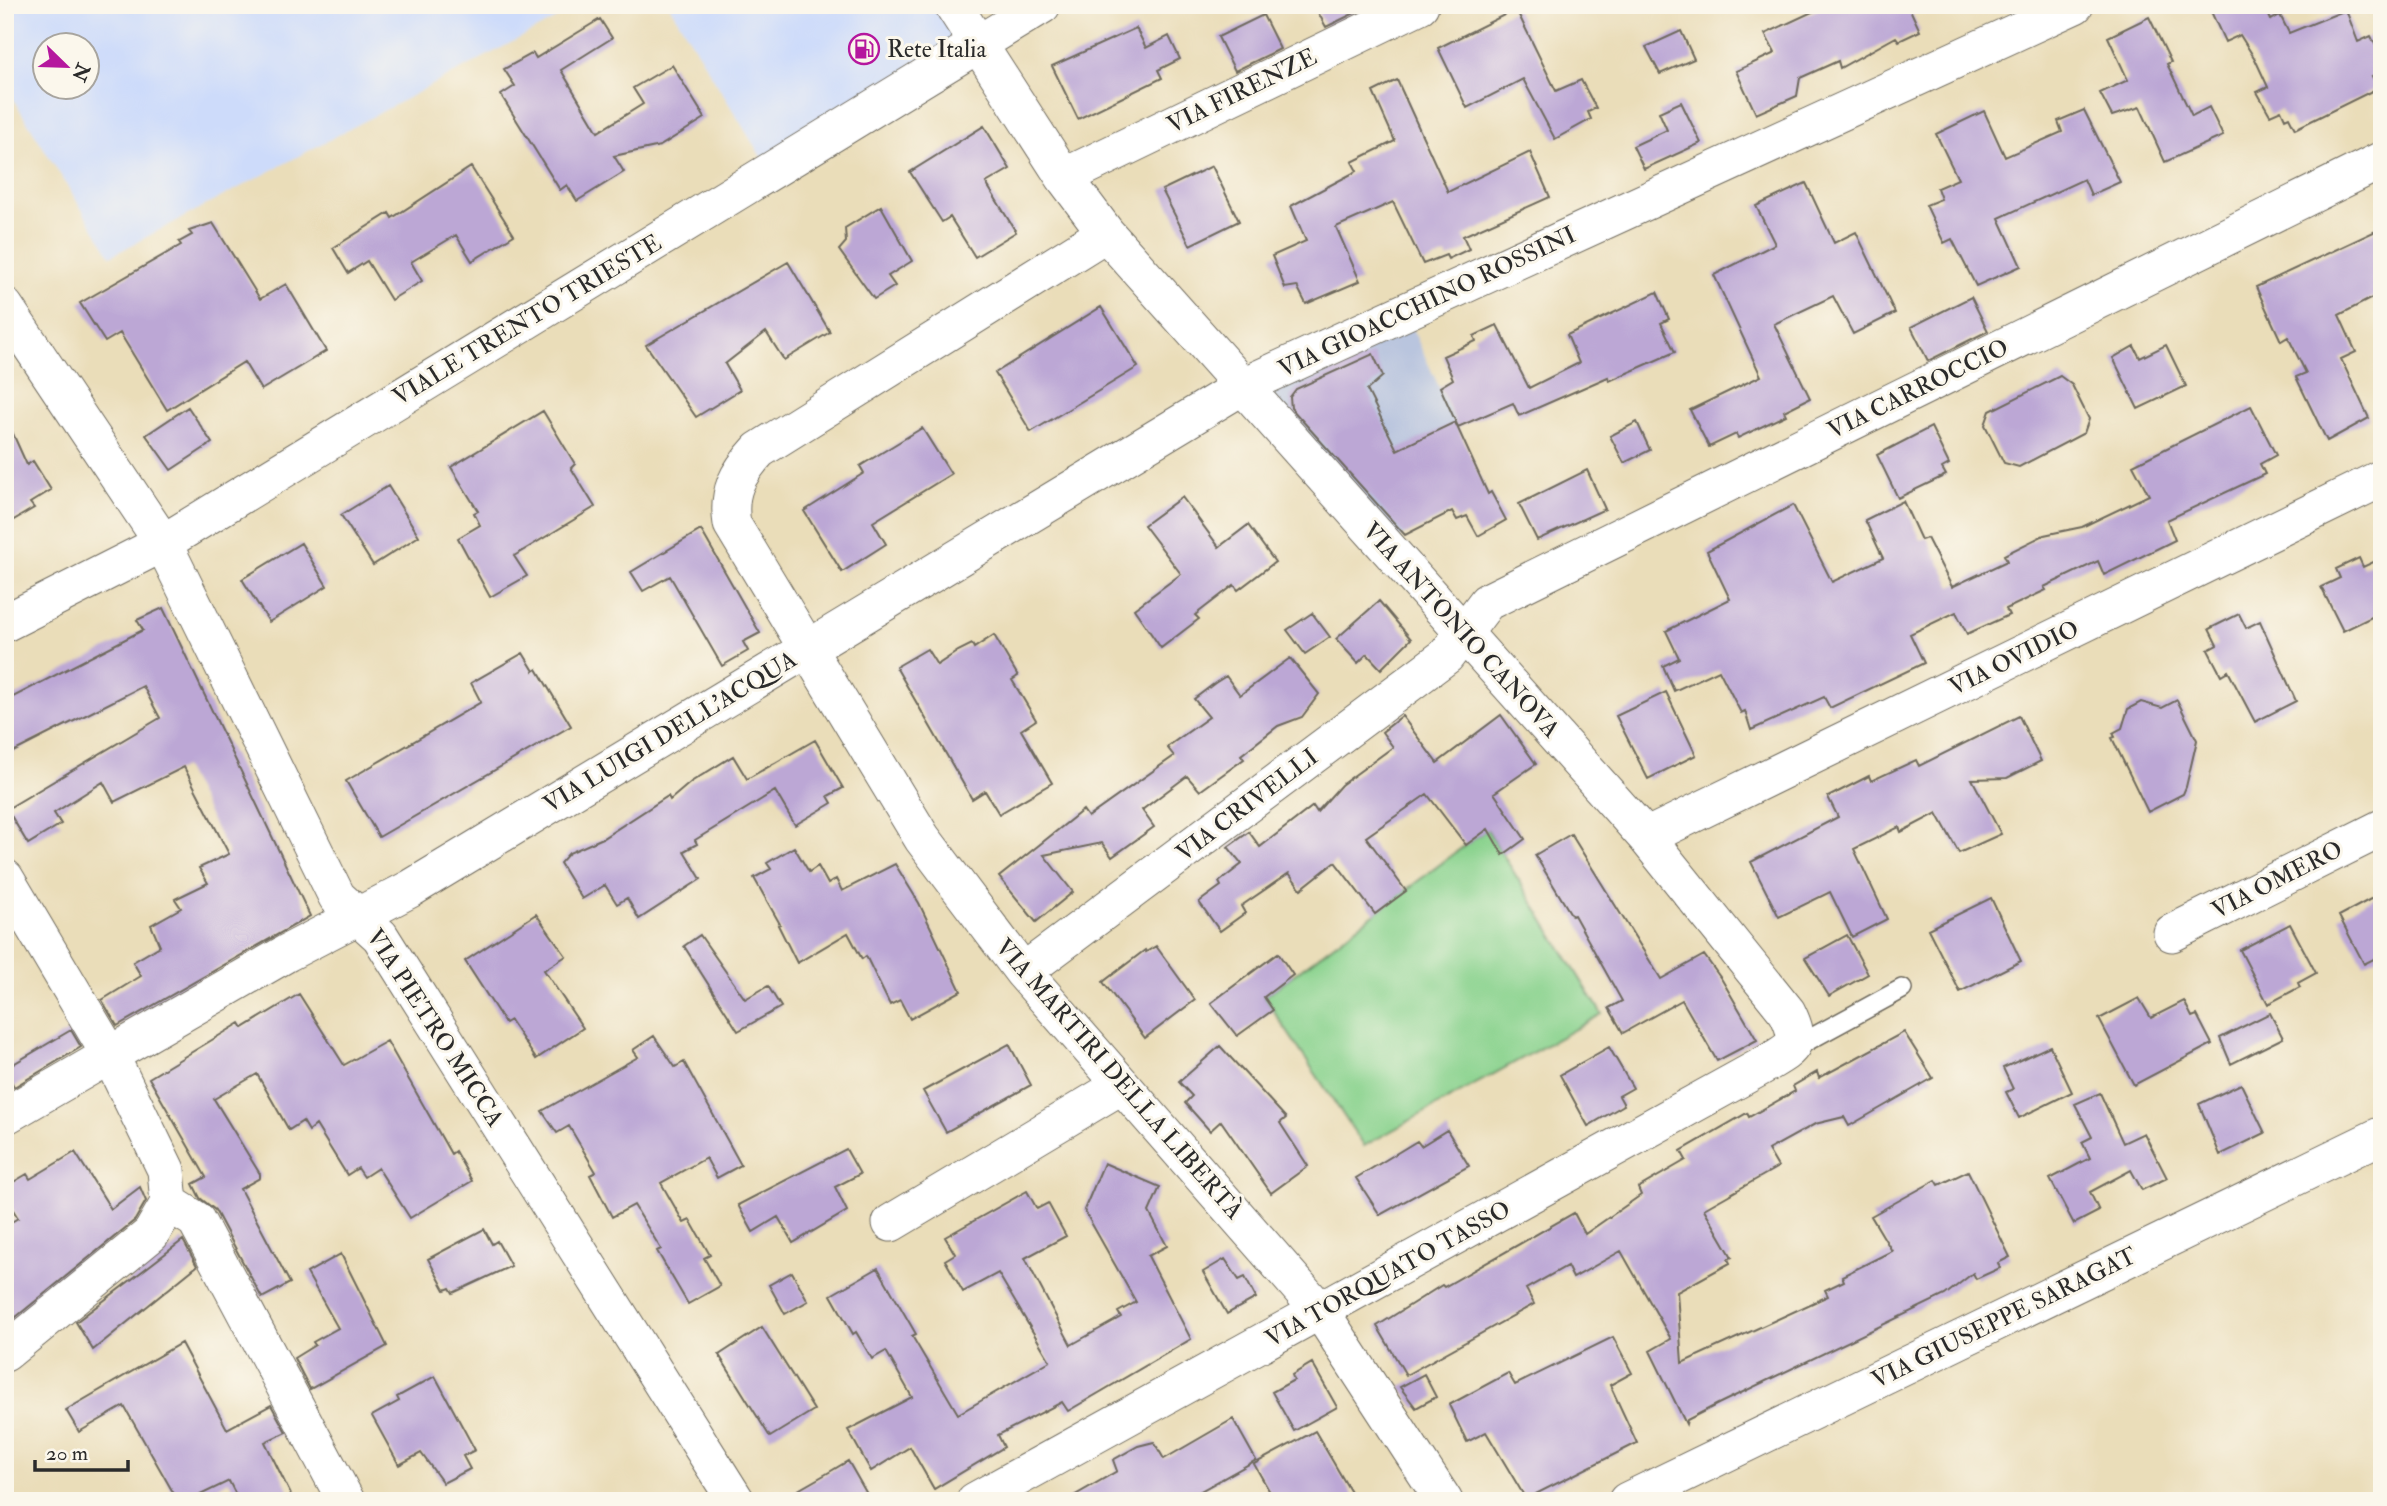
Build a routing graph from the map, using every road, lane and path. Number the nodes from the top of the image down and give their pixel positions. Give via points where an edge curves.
1 (953, 5) edge
2 (1042, 5) edge
3 (1420, 5) edge
4 (2075, 5) edge
5 (977, 45) junction
6 (2382, 160) edge
7 (1064, 177) junction
8 (1106, 233) junction
9 (5, 307) edge
10 (1241, 387) junction
11 (2382, 478) edge
12 (163, 543) junction
13 (5, 623) edge
14 (1463, 630) junction
15 (806, 650) junction
16 (2382, 828) edge
17 (1646, 837) junction
18 (5, 878) edge
19 (358, 915) junction
20 (2172, 933) dead end
21 (1023, 972) junction
22 (1902, 989) dead end
23 (1793, 1045) junction
24 (110, 1055) junction
25 (1122, 1085) junction
26 (5, 1116) edge
27 (2382, 1135) edge
28 (169, 1203) junction
29 (891, 1223) dead end
30 (1321, 1312) junction
31 (5, 1353) edge
32 (346, 1501) edge
33 (736, 1501) edge
34 (975, 1501) edge
35 (1444, 1501) edge
36 (1627, 1501) edge

1 - 5 street
2 - 5 street, VIALE TRENTO TRIESTE
3 - 7 street, VIA FIRENZE
4 - 10 street, VIA GIOACCHINO ROSSINI
5 - 7 street
5 - 12 street, VIALE TRENTO TRIESTE
6 - 14 street, VIA CARROCCIO via 1486,602
7 - 8 street
8 - 10 street, VIA ANTONIO CANOVA
8 - 15 street, VIA LUIGI DELL'ACQUA via 781,434 742,468 732,486 732,524
9 - 12 street, VIA PIETRO MICCA
10 - 14 street, VIA ANTONIO CANOVA
10 - 15 street, VIA GIOACCHINO ROSSINI
11 - 17 street, VIA OVIDIO
12 - 13 street, VIALE TRENTO TRIESTE
12 - 19 street, VIA PIETRO MICCA via 337,897
14 - 17 street, VIA ANTONIO CANOVA
14 - 21 street, VIA CRIVELLI via 1446,656
15 - 19 street, VIA LUIGI DELL'ACQUA via 410,889
15 - 21 street, VIA MARTIRI DELLA LIBERTÀ via 922,838
16 - 20 street, VIA OMERO
17 - 23 street, VIA ANTONIO CANOVA via 1787,1012 1795,1028
18 - 24 street
19 - 24 street, VIA LUIGI DELL'ACQUA
19 - 33 street, VIA PIETRO MICCA via 380,936
21 - 25 street, VIA MARTIRI DELLA LIBERTÀ
22 - 23 lane
23 - 30 street, VIA TORQUATO TASSO
24 - 26 street, VIA LUIGI DELL'ACQUA
24 - 28 street via 166,1170
25 - 29 street
25 - 30 street, VIA MARTIRI DELLA LIBERTÀ
27 - 36 street, VIA GIUSEPPE SARAGAT
28 - 31 street via 151,1234
28 - 32 street via 196,1220
30 - 34 street, VIA TORQUATO TASSO
30 - 35 street, VIA MARTIRI DELLA LIBERTÀ

